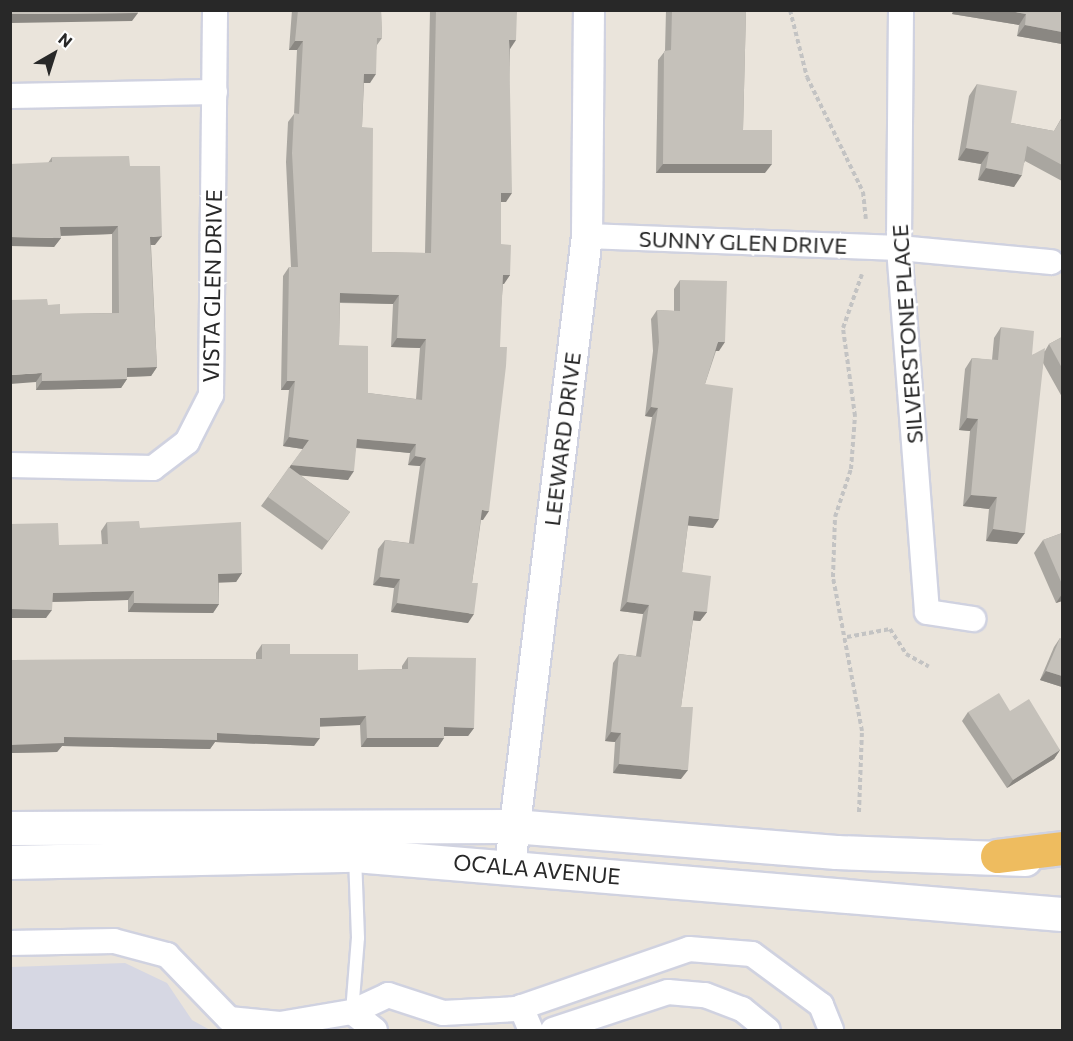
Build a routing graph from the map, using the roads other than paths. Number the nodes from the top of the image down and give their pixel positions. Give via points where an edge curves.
1 (215, 10) edge
2 (590, 10) edge
3 (901, 10) edge
4 (214, 92) junction
5 (10, 96) edge
6 (587, 236) junction
7 (899, 248) junction
8 (1051, 262) dead end
9 (10, 465) edge
10 (973, 619) dead end
11 (513, 826) junction
12 (10, 828) edge
13 (1062, 848) edge
14 (355, 855) junction
15 (997, 856) junction
16 (10, 862) edge
17 (1062, 862) edge
18 (510, 866) junction
19 (1062, 914) edge
20 (10, 943) edge
21 (521, 1007) junction
22 (352, 1012) junction
23 (375, 1030) edge
24 (531, 1030) edge
25 (554, 1030) edge
26 (768, 1030) edge
27 (831, 1030) edge

1 - 4 street, VISTA GLEN DRIVE
2 - 6 street, LEEWARD DRIVE
3 - 7 street, SILVERSTONE PLACE
4 - 5 street
4 - 9 street, VISTA GLEN DRIVE via 211,395 188,442 153,468
6 - 7 street, SUNNY GLEN DRIVE
6 - 11 street, LEEWARD DRIVE
7 - 8 street, SUNNY GLEN DRIVE
7 - 10 street, SILVERSTONE PLACE via 927,612
11 - 12 main road, OCALA AVENUE
11 - 15 main road, OCALA AVENUE via 836,852
11 - 18 street, LEEWARD DRIVE
13 - 15 highway
14 - 16 main road, OCALA AVENUE
14 - 18 main road, OCALA AVENUE
14 - 22 lane via 358,938
15 - 17 main road, OCALA AVENUE
18 - 19 main road, OCALA AVENUE
20 - 22 street via 114,941 166,955 229,1019 280,1024
21 - 22 street via 443,1013 388,995
21 - 24 street
21 - 27 street via 689,950 752,954 821,1005
22 - 23 street
25 - 26 street via 668,992 705,995 742,1010

